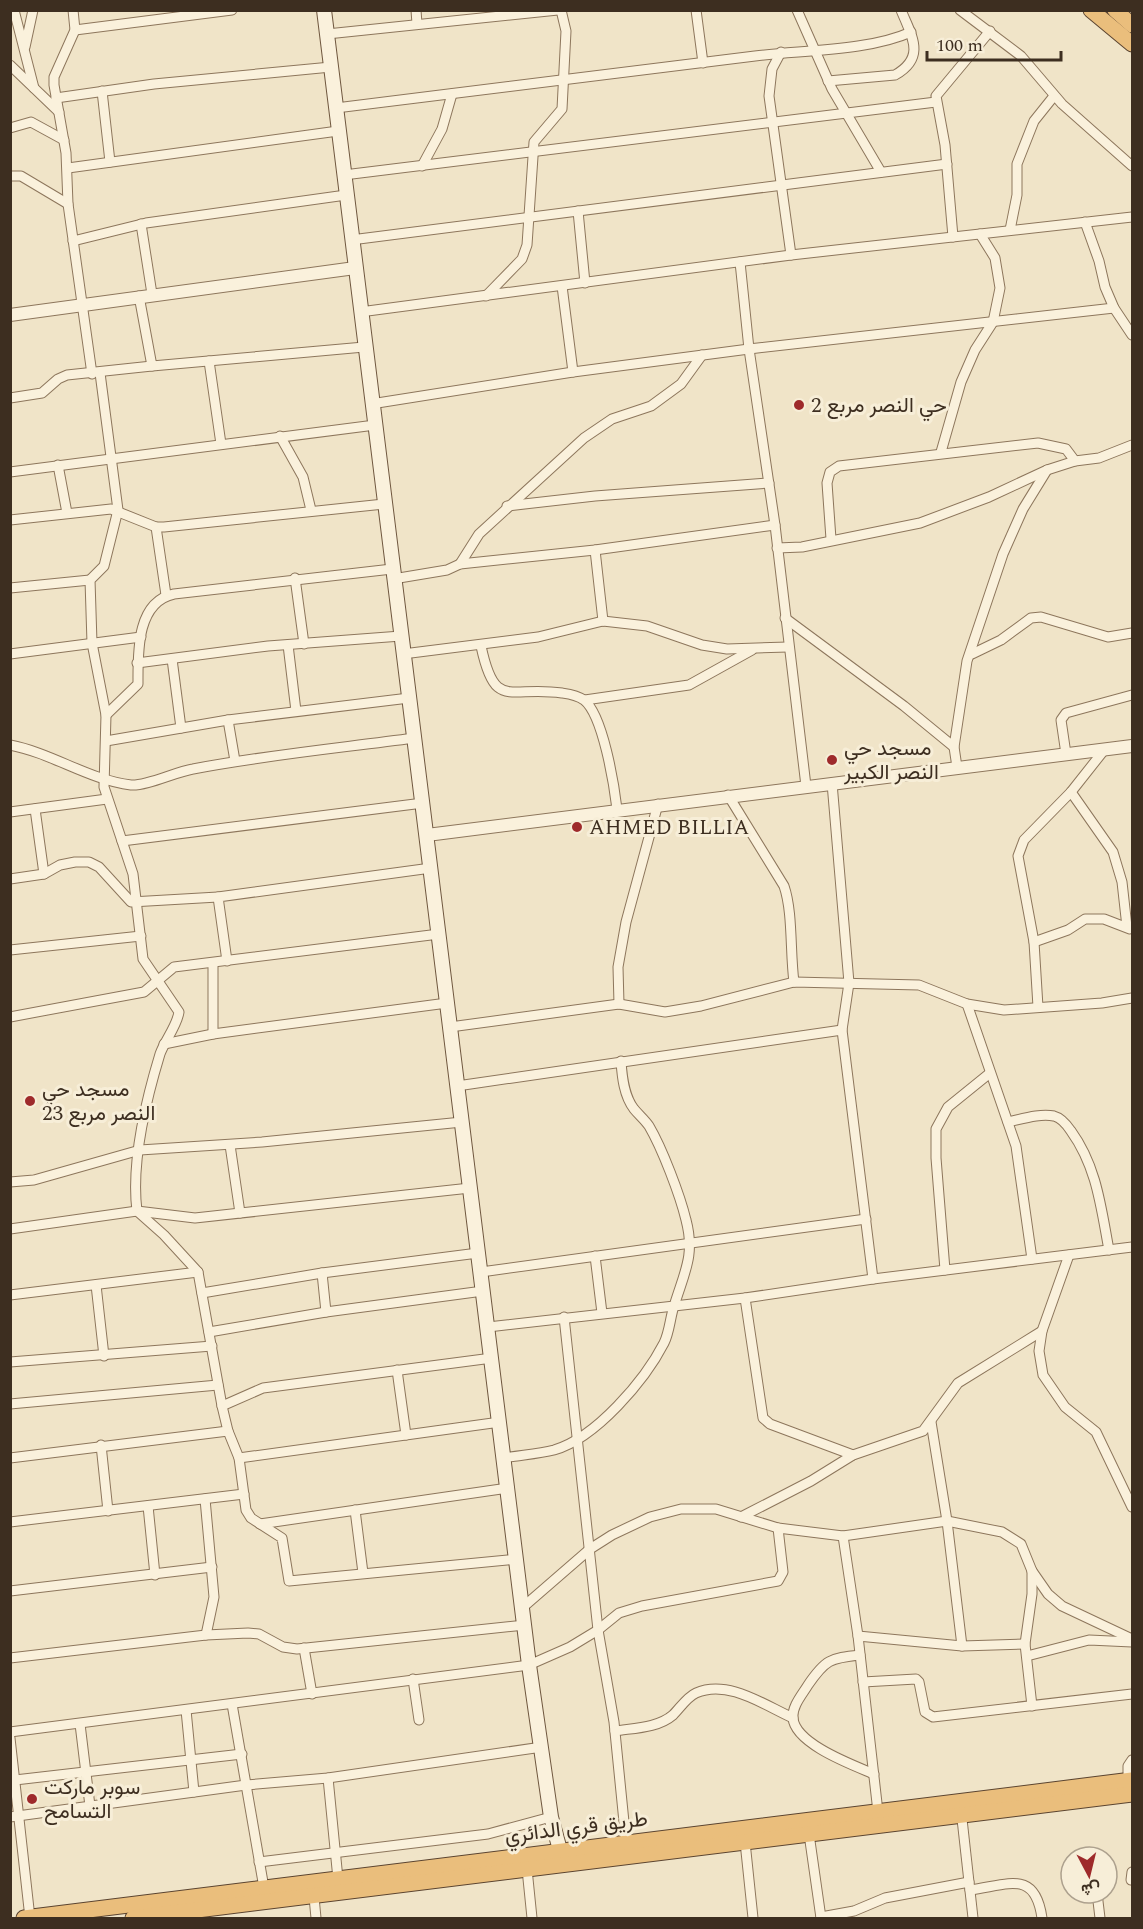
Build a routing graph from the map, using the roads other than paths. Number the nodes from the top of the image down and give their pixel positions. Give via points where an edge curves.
1 (14, 10) edge
2 (33, 10) edge
3 (73, 10) edge
4 (232, 10) edge
5 (324, 10) edge
6 (416, 10) edge
7 (559, 10) edge
8 (696, 10) edge
9 (797, 10) edge
10 (901, 10) edge
11 (960, 10) edge
12 (1092, 10) edge
13 (1115, 10) edge
14 (417, 24) junction
15 (1132, 26) edge
16 (75, 30) junction
17 (990, 31) junction
18 (911, 32) junction
19 (327, 34) junction
20 (1132, 44) edge
21 (812, 49) junction
22 (24, 50) junction
23 (781, 52) junction
24 (703, 63) junction
25 (11, 66) edge
26 (331, 67) junction
27 (562, 81) junction
28 (828, 81) junction
29 (34, 88) junction
30 (102, 92) junction
31 (452, 94) junction
32 (1054, 96) junction
33 (56, 98) junction
34 (936, 102) junction
35 (336, 108) junction
36 (59, 112) junction
37 (845, 113) junction
38 (773, 122) junction
39 (10, 128) edge
40 (338, 131) junction
41 (64, 140) junction
42 (532, 153) junction
43 (1131, 161) edge
44 (110, 162) junction
45 (947, 164) junction
46 (422, 166) junction
47 (68, 168) junction
48 (881, 172) junction
49 (10, 176) edge
50 (344, 176) junction
51 (782, 185) junction
52 (346, 195) junction
53 (68, 204) junction
54 (578, 211) junction
55 (529, 216) junction
56 (1132, 216) edge
57 (1085, 222) junction
58 (141, 224) junction
59 (1010, 230) junction
60 (980, 234) junction
61 (953, 237) junction
62 (351, 240) junction
63 (73, 241) junction
64 (791, 255) junction
65 (740, 262) junction
66 (355, 268) junction
67 (585, 283) junction
68 (562, 286) junction
69 (152, 294) junction
70 (139, 296) junction
71 (486, 296) junction
72 (82, 305) junction
73 (1114, 308) junction
74 (360, 312) junction
75 (10, 315) edge
76 (993, 322) junction
77 (1132, 334) edge
78 (364, 347) junction
79 (749, 349) junction
80 (702, 355) junction
81 (209, 361) junction
82 (152, 366) junction
83 (573, 372) junction
84 (96, 373) junction
85 (10, 398) edge
86 (371, 404) junction
87 (375, 425) junction
88 (280, 436) junction
89 (221, 444) junction
90 (1132, 445) edge
91 (941, 452) junction
92 (111, 458) junction
93 (1075, 461) junction
94 (58, 465) junction
95 (1047, 470) junction
96 (10, 472) edge
97 (769, 483) junction
98 (384, 504) junction
99 (507, 506) junction
100 (117, 510) junction
101 (311, 510) junction
102 (67, 513) junction
103 (10, 520) edge
104 (775, 525) junction
105 (156, 527) junction
106 (831, 539) junction
107 (777, 549) junction
108 (595, 550) junction
109 (460, 564) junction
110 (392, 574) junction
111 (295, 578) junction
112 (90, 580) junction
113 (10, 588) edge
114 (166, 595) junction
115 (785, 618) junction
116 (603, 621) junction
117 (1132, 633) edge
118 (401, 636) junction
119 (141, 637) junction
120 (93, 643) junction
121 (304, 644) junction
122 (288, 645) junction
123 (482, 646) junction
124 (788, 647) junction
125 (752, 650) junction
126 (10, 654) edge
127 (403, 654) junction
128 (972, 654) junction
129 (172, 659) junction
130 (137, 663) junction
131 (1132, 695) edge
132 (409, 698) junction
133 (585, 700) junction
134 (296, 711) junction
135 (106, 715) junction
136 (228, 720) junction
137 (181, 728) junction
138 (414, 738) junction
139 (106, 741) junction
140 (10, 745) edge
141 (1132, 746) edge
142 (954, 747) junction
143 (1105, 749) junction
144 (1066, 754) junction
145 (234, 761) junction
146 (957, 767) junction
147 (103, 778) junction
148 (832, 783) junction
149 (806, 786) junction
150 (1071, 792) junction
151 (728, 795) junction
152 (107, 799) junction
153 (423, 803) junction
154 (658, 804) junction
155 (35, 809) junction
156 (617, 809) junction
157 (10, 812) edge
158 (427, 835) junction
159 (122, 841) junction
160 (431, 868) junction
161 (45, 874) junction
162 (10, 879) edge
163 (1132, 880) edge
164 (1122, 882) junction
165 (218, 897) junction
166 (138, 903) junction
167 (1130, 929) edge
168 (439, 934) junction
169 (141, 936) junction
170 (1034, 942) junction
171 (10, 950) edge
172 (227, 961) junction
173 (213, 963) junction
174 (157, 980) junction
175 (794, 982) junction
176 (849, 983) junction
177 (1132, 998) edge
178 (447, 1003) junction
179 (619, 1004) junction
180 (967, 1004) junction
181 (1038, 1007) junction
182 (10, 1017) edge
183 (450, 1027) junction
184 (842, 1030) junction
185 (213, 1034) junction
186 (164, 1044) junction
187 (621, 1061) junction
188 (990, 1073) junction
189 (457, 1086) junction
190 (462, 1122) junction
191 (1008, 1122) junction
192 (230, 1145) junction
193 (140, 1150) junction
194 (10, 1182) edge
195 (470, 1188) junction
196 (138, 1211) junction
197 (240, 1213) junction
198 (866, 1218) junction
199 (10, 1229) edge
200 (691, 1241) junction
201 (1132, 1247) edge
202 (1109, 1250) junction
203 (478, 1253) junction
204 (1069, 1255) junction
205 (595, 1256) junction
206 (1032, 1259) junction
207 (945, 1270) junction
208 (198, 1272) junction
209 (481, 1272) junction
210 (322, 1273) junction
211 (873, 1279) junction
212 (96, 1285) junction
213 (483, 1291) junction
214 (202, 1293) junction
215 (10, 1295) edge
216 (745, 1298) junction
217 (674, 1304) junction
218 (326, 1312) junction
219 (602, 1313) junction
220 (564, 1317) junction
221 (488, 1327) junction
222 (1042, 1330) junction
223 (209, 1332) junction
224 (212, 1346) junction
225 (104, 1356) junction
226 (492, 1358) junction
227 (10, 1362) edge
228 (397, 1370) junction
229 (218, 1385) junction
230 (10, 1404) edge
231 (222, 1406) junction
232 (500, 1422) junction
233 (931, 1422) junction
234 (228, 1431) junction
235 (406, 1435) junction
236 (578, 1438) junction
237 (101, 1445) junction
238 (853, 1455) junction
239 (10, 1458) edge
240 (239, 1458) junction
241 (504, 1458) junction
242 (508, 1488) junction
243 (244, 1494) junction
244 (205, 1499) junction
245 (148, 1506) junction
246 (1132, 1507) edge
247 (355, 1510) junction
248 (108, 1511) junction
249 (741, 1516) junction
250 (948, 1521) junction
251 (10, 1522) edge
252 (260, 1524) junction
253 (778, 1528) junction
254 (843, 1536) junction
255 (590, 1549) junction
256 (517, 1559) junction
257 (212, 1567) junction
258 (1032, 1571) junction
259 (363, 1573) junction
260 (155, 1575) junction
261 (10, 1592) edge
262 (522, 1608) junction
263 (525, 1625) junction
264 (598, 1630) junction
265 (206, 1635) junction
266 (858, 1636) junction
267 (1132, 1640) edge
268 (1025, 1644) junction
269 (962, 1646) junction
270 (304, 1648) junction
271 (860, 1655) junction
272 (1027, 1656) junction
273 (10, 1658) edge
274 (529, 1665) junction
275 (413, 1679) junction
276 (863, 1682) junction
277 (312, 1694) junction
278 (1132, 1694) edge
279 (232, 1704) junction
280 (1032, 1706) junction
281 (186, 1710) junction
282 (793, 1718) junction
283 (419, 1720) dead end
284 (80, 1724) junction
285 (615, 1731) junction
286 (10, 1732) edge
287 (10, 1738) edge
288 (542, 1747) junction
289 (242, 1754) junction
290 (1132, 1760) edge
291 (190, 1761) junction
292 (85, 1772) junction
293 (874, 1774) junction
294 (328, 1778) junction
295 (15, 1780) junction
296 (246, 1785) junction
297 (1131, 1785) edge
298 (194, 1792) junction
299 (90, 1806) junction
300 (961, 1809) junction
301 (879, 1812) junction
302 (14, 1816) edge
303 (551, 1817) junction
304 (809, 1834) junction
305 (626, 1842) junction
306 (746, 1842) junction
307 (335, 1852) junction
308 (561, 1857) junction
309 (259, 1862) junction
310 (527, 1869) junction
311 (338, 1879) junction
312 (969, 1886) junction
313 (264, 1888) junction
314 (314, 1897) junction
315 (236, 1912) edge
316 (24, 1918) edge
317 (30, 1918) edge
318 (133, 1918) edge
319 (316, 1918) edge
320 (532, 1918) edge
321 (753, 1918) edge
322 (821, 1918) edge
323 (973, 1918) edge
324 (1042, 1918) edge

1 - 22 street
2 - 22 street
3 - 16 street
4 - 16 street
5 - 19 main road
6 - 14 street
7 - 14 street
7 - 27 street via 566,31
8 - 24 street
9 - 21 street
10 - 18 street
11 - 17 street
12 - 20 highway
13 - 15 highway
14 - 19 street
16 - 33 street via 54,77
17 - 32 street via 1021,56
17 - 34 street via 939,90
18 - 21 street via 876,43
18 - 28 street via 914,53 895,75
19 - 26 main road
21 - 23 street
21 - 28 street
22 - 29 street
23 - 24 street
23 - 38 street via 769,81
24 - 27 street
25 - 29 street
26 - 30 street
26 - 35 main road
27 - 31 street
27 - 42 street via 560,114 537,138
28 - 37 street
29 - 36 street
30 - 33 street
30 - 44 street
31 - 35 street
31 - 46 street via 442,129
32 - 43 street
32 - 59 street via 1034,121 1017,164 1017,195
33 - 36 street
34 - 37 street
34 - 45 street
35 - 40 main road
36 - 41 street
37 - 38 street
37 - 48 street
38 - 42 street
38 - 51 street
39 - 41 street via 31,122
40 - 44 street
40 - 50 main road
41 - 47 street
42 - 46 street
42 - 55 street
44 - 47 street
45 - 48 street
45 - 61 street
46 - 50 street
47 - 53 street
48 - 51 street
49 - 53 street via 21,176
50 - 52 main road
51 - 54 street
51 - 64 street
52 - 58 street
52 - 62 main road
53 - 63 street
54 - 55 street
54 - 67 street
55 - 62 street
55 - 71 street via 522,259
56 - 57 street
57 - 59 street
57 - 73 street
58 - 63 street
58 - 69 street
59 - 60 street
60 - 61 street
60 - 76 street via 994,258 1000,288
61 - 64 street
62 - 66 main road
63 - 72 street
64 - 65 street
65 - 67 street
65 - 79 street
66 - 69 street
66 - 74 main road
67 - 68 street
68 - 71 street
68 - 83 street
69 - 70 street
70 - 72 street
70 - 82 street
71 - 74 street
72 - 75 street
72 - 84 street
73 - 76 street
73 - 77 street
74 - 78 main road
76 - 79 street
76 - 91 street via 961,382
78 - 81 street
78 - 86 main road
79 - 80 street
79 - 97 street
80 - 83 street
80 - 99 street via 681,384 651,406 612,419 584,438
81 - 82 street
81 - 89 street
82 - 84 street
83 - 86 street
84 - 85 street via 62,376 42,393
84 - 92 street
86 - 87 main road
87 - 88 street
87 - 98 main road
88 - 89 street
88 - 101 street via 303,477
89 - 92 street
90 - 93 street via 1099,458
91 - 93 street via 1053,444 1066,449
91 - 106 street via 839,466 830,472 827,483
92 - 94 street
92 - 100 street
93 - 95 street
94 - 96 street
94 - 102 street
95 - 106 street via 920,523
95 - 128 street via 1023,509 1003,554
97 - 99 street
97 - 104 street
98 - 101 street
98 - 110 main road
99 - 109 street via 479,534
100 - 102 street
100 - 105 street
100 - 112 street via 104,566
101 - 105 street
102 - 103 street
104 - 107 street
104 - 108 street
105 - 114 street
106 - 107 street
107 - 115 street
108 - 109 street
108 - 116 street
109 - 110 street via 455,568
110 - 111 street
110 - 118 main road
111 - 114 street
111 - 121 street
112 - 113 street
112 - 120 street
114 - 119 street via 148,610
115 - 124 street
115 - 142 street
116 - 123 street
116 - 125 street via 647,626 702,645
117 - 128 street via 1108,637 1041,617 1030,618
118 - 121 street
118 - 127 main road
119 - 120 street
119 - 130 street
120 - 126 street
120 - 135 street
121 - 122 street
122 - 129 street
122 - 134 street
123 - 127 street
123 - 133 street via 487,674 496,687 508,692 540,689
124 - 125 street
124 - 149 street
125 - 133 street via 689,686
127 - 132 main road
128 - 142 street
129 - 130 street
129 - 137 street
130 - 135 street via 137,686
131 - 144 street via 1066,713 1061,720
132 - 134 street
132 - 138 main road
133 - 156 street via 601,733 613,775
134 - 136 street
135 - 139 street
136 - 137 street
136 - 145 street
137 - 139 street
138 - 145 street
138 - 153 main road
139 - 147 street
140 - 147 street
141 - 143 street
142 - 146 street
143 - 144 street
143 - 150 street
144 - 146 street
145 - 147 street via 138,784
146 - 148 street
147 - 152 street
148 - 149 street
148 - 176 street
149 - 151 street
150 - 164 street via 1113,852
150 - 170 street via 1024,840 1018,856
151 - 154 street
151 - 175 street via 784,886 789,901
152 - 155 street
152 - 159 street
153 - 158 main road
153 - 159 street
154 - 156 street
154 - 179 street via 626,922 618,967
155 - 157 street
155 - 161 street
156 - 158 street
158 - 160 main road
159 - 166 street
160 - 165 street
160 - 168 main road
161 - 162 street
161 - 166 street via 60,865 89,862 99,867 128,901
163 - 164 street
164 - 167 street
165 - 166 street
165 - 172 street
166 - 169 street
167 - 170 street via 1104,919 1084,919 1068,930
168 - 172 street
168 - 178 main road
169 - 171 street
169 - 174 street via 143,959
170 - 181 street
172 - 173 street
173 - 174 street via 174,966
173 - 185 street
174 - 182 street via 144,993
174 - 186 street via 179,1011
175 - 176 street
175 - 179 street via 665,1012
176 - 180 street via 919,986
176 - 184 street
177 - 181 street
178 - 183 main road
178 - 185 street
179 - 183 street
180 - 181 street via 1004,1010
180 - 188 street
183 - 189 main road
184 - 187 street
184 - 198 street
185 - 186 street
186 - 193 street
187 - 189 street
187 - 200 street via 622,1081 632,1107 648,1125 663,1153
188 - 191 street
188 - 207 street via 948,1107 936,1129
189 - 190 main road
190 - 192 street
190 - 195 main road
191 - 202 street via 1045,1115 1065,1122 1093,1169
191 - 206 street via 1016,1146
192 - 193 street
192 - 197 street
193 - 194 street via 34,1180
193 - 196 street via 134,1186
195 - 197 street
195 - 203 main road
196 - 197 street via 195,1218
196 - 199 street
196 - 208 street
198 - 200 street
198 - 211 street
200 - 205 street
200 - 217 street via 688,1269
201 - 202 street
202 - 204 street
203 - 209 main road
203 - 210 street
204 - 206 street
204 - 222 street
205 - 209 street
205 - 219 street
206 - 207 street
207 - 211 street
208 - 212 street
208 - 214 street
209 - 213 main road
210 - 214 street
210 - 218 street
211 - 216 street
212 - 215 street
212 - 225 street
213 - 218 street
213 - 221 main road
214 - 223 street
216 - 217 street
216 - 238 street via 763,1418
217 - 219 street
217 - 236 street via 665,1341 645,1374 612,1411
218 - 223 street
219 - 220 street
220 - 221 street
220 - 236 street
221 - 226 main road
222 - 233 street via 958,1383
222 - 246 street via 1039,1350 1043,1375 1065,1407 1096,1432
223 - 224 street
224 - 225 street
224 - 229 street
225 - 227 street
226 - 228 street
226 - 232 main road
228 - 231 street via 263,1388
228 - 235 street
229 - 230 street
229 - 231 street
231 - 234 street
232 - 235 street
232 - 241 main road
233 - 238 street via 923,1431
233 - 250 street
234 - 237 street
234 - 240 street
235 - 240 street
236 - 241 street via 556,1449
236 - 255 street
237 - 239 street
237 - 248 street
238 - 249 street
240 - 243 street
241 - 242 main road
242 - 247 street
242 - 256 main road
243 - 244 street
243 - 252 street via 248,1515
244 - 245 street
244 - 257 street
245 - 248 street
245 - 260 street
247 - 252 street
247 - 259 street
248 - 251 street
249 - 253 street
249 - 255 street via 716,1509 681,1509 650,1518
250 - 254 street
250 - 258 street via 1002,1532 1021,1544
250 - 269 street
252 - 259 street via 282,1538 286,1577 291,1583
253 - 254 street
253 - 264 street via 783,1572 778,1581 619,1612
254 - 266 street
255 - 262 street
255 - 264 street
256 - 259 street
256 - 262 main road
257 - 260 street
257 - 265 street via 214,1605
258 - 267 street via 1062,1606
258 - 268 street
260 - 261 street
262 - 263 main road
263 - 270 street
263 - 274 main road
264 - 274 street
264 - 285 street
265 - 270 street via 254,1633 283,1647
265 - 273 street
266 - 269 street
266 - 271 street
267 - 272 street via 1089,1640
268 - 269 street
268 - 272 street
270 - 277 street
271 - 276 street
271 - 282 street via 829,1659 798,1700
272 - 280 street
274 - 275 street
274 - 288 main road
275 - 277 street
275 - 283 street
276 - 280 street via 916,1679 925,1712 933,1717
276 - 293 street
277 - 279 street
278 - 280 street
279 - 281 street
279 - 289 street
281 - 284 street
281 - 291 street
282 - 285 street via 736,1692 707,1690 690,1697 655,1725
282 - 293 street via 806,1738 832,1756
284 - 286 street
284 - 292 street
285 - 305 street
287 - 295 street
288 - 294 street
288 - 303 main road
289 - 291 street
289 - 296 street
290 - 297 street via 1128,1766
291 - 292 street
291 - 298 street
292 - 295 street
292 - 299 street
293 - 301 street
294 - 296 street
294 - 307 street
295 - 302 street
296 - 298 street
296 - 309 street
297 - 300 highway, طريق قري الدائري
298 - 299 street
299 - 302 street
300 - 301 highway, طريق قري الدائري
300 - 304 highway, طريق قري الدائري
300 - 312 street
301 - 305 highway, طريق قري الدائري
302 - 317 street
303 - 307 street via 488,1834
303 - 308 main road
304 - 306 highway, طريق قري الدائري
304 - 322 street
305 - 308 highway, طريق قري الدائري
306 - 308 highway, طريق قري الدائري
306 - 321 street
307 - 309 street
307 - 311 street
308 - 310 highway, طريق قري الدائري
308 - 311 highway, طريق قري الدائري
309 - 313 street
310 - 314 highway, طريق قري الدائري
310 - 320 street
311 - 313 highway, طريق قري الدائري
312 - 322 street via 885,1898 854,1911
312 - 323 street
312 - 324 street via 1026,1885 1039,1899
313 - 317 highway, طريق قري الدائري
314 - 315 highway, طريق قري الدائري
314 - 319 street
315 - 318 highway, طريق قري الدائري
316 - 317 highway, طريق قري الدائري

